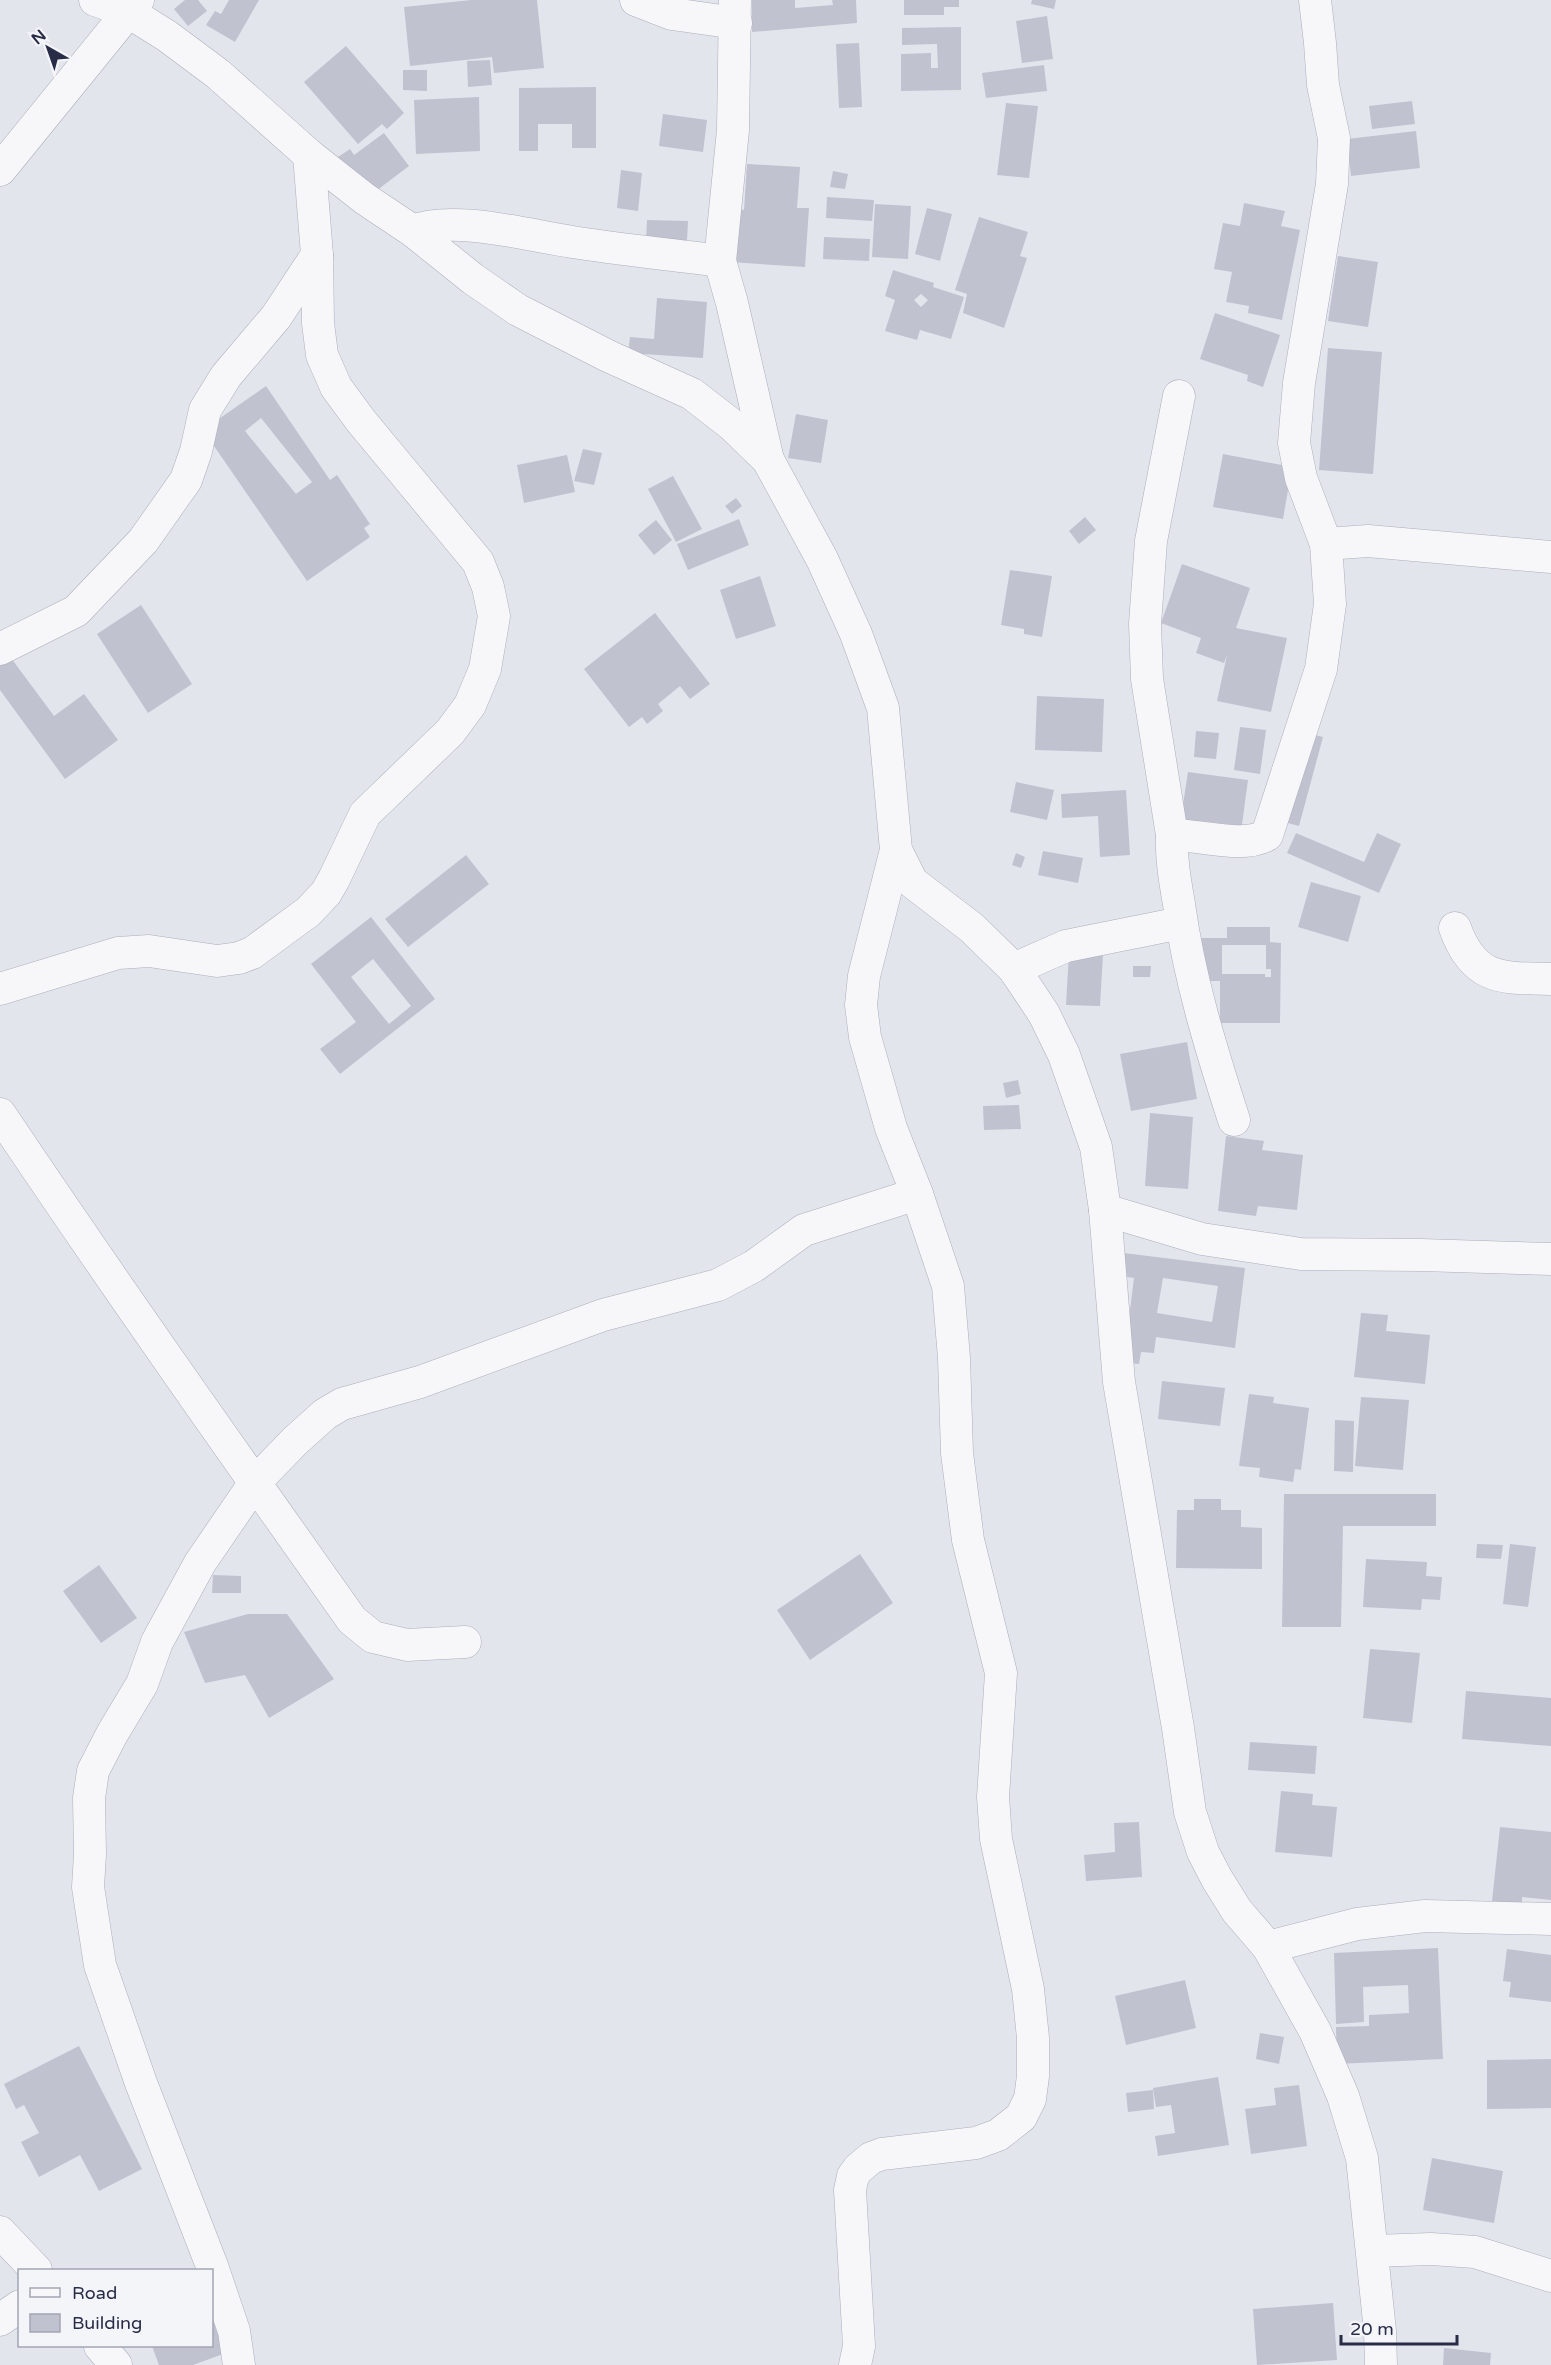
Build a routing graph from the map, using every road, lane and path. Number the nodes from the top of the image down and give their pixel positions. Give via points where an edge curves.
1 (95, 0) edge
2 (636, 0) edge
3 (1315, 0) edge
4 (133, 5) edge
5 (736, 11) edge
6 (309, 154) junction
7 (0, 170) edge
8 (413, 231) junction
9 (317, 255) junction
10 (720, 261) junction
11 (1179, 396) dead end
12 (768, 460) junction
13 (1326, 544) junction
14 (1551, 557) edge
15 (0, 649) edge
16 (1173, 835) junction
17 (896, 850) junction
18 (1181, 923) junction
19 (1455, 928) dead end
20 (1014, 969) junction
21 (1551, 979) edge
22 (0, 988) edge
23 (0, 1114) edge
24 (1234, 1120) dead end
25 (917, 1194) junction
26 (1105, 1210) junction
27 (1551, 1259) edge
28 (256, 1481) junction
29 (465, 1642) dead end
30 (1551, 1920) edge
31 (1268, 1947) junction
32 (0, 2232) edge
33 (1373, 2251) junction
34 (34, 2269) edge
35 (1551, 2276) edge
36 (18, 2307) edge
37 (0, 2320) edge
38 (101, 2347) edge
39 (116, 2365) edge
40 (239, 2365) edge
41 (855, 2365) edge
42 (1381, 2365) edge

1 - 4 street
2 - 5 street via 672,14
3 - 13 street via 1323,85 1334,138 1332,184 1299,383 1294,442 1301,478
4 - 6 street
4 - 7 street
5 - 10 street via 733,130
6 - 8 street
6 - 9 street
8 - 10 street via 435,225 487,229
8 - 12 street via 518,310 692,394
9 - 15 street via 276,317 226,376 205,410 186,480 143,541 76,611
9 - 22 street via 322,355 336,387 478,562 488,587 494,616 485,669 470,705 450,732 365,814 334,879 316,905 252,953 227,961 149,951 118,953
10 - 12 street
11 - 16 street via 1151,541 1145,624 1147,679
12 - 17 street via 822,559 856,634 883,708
13 - 14 street via 1368,541
13 - 16 street via 1330,604 1321,669 1267,835 1246,842
16 - 18 street via 1171,854
17 - 20 street via 912,882 972,928
17 - 25 street via 864,976 861,1005 891,1128
18 - 20 street via 1066,946
18 - 24 street via 1199,1009
19 - 21 street via 1462,948 1481,969 1497,975
20 - 26 street via 1044,1014 1064,1054 1096,1147
23 - 28 street via 150,1335
25 - 28 street via 804,1230 754,1266 718,1285 603,1315 420,1382 351,1400 326,1414
25 - 41 street via 948,1286 957,1453 968,1540 1001,1673 993,1797 996,1839 1028,1989 1033,2076 1030,2098 1021,2117 998,2135 976,2143 882,2154 863,2164 853,2176 850,2190 859,2346
26 - 27 street via 1202,1239 1301,1254
26 - 31 street via 1119,1382 1190,1812 1217,1879 1237,1911
28 - 29 street via 352,1620 373,1637 407,1645
28 - 40 street via 175,1606 142,1684 93,1772 88,1833 88,1887 100,1965 212,2266 234,2331
30 - 31 street via 1425,1916 1357,1924
31 - 33 street via 1315,2031 1343,2096 1362,2158
32 - 34 street
33 - 35 street via 1475,2252
33 - 42 street
36 - 37 street
38 - 39 street

